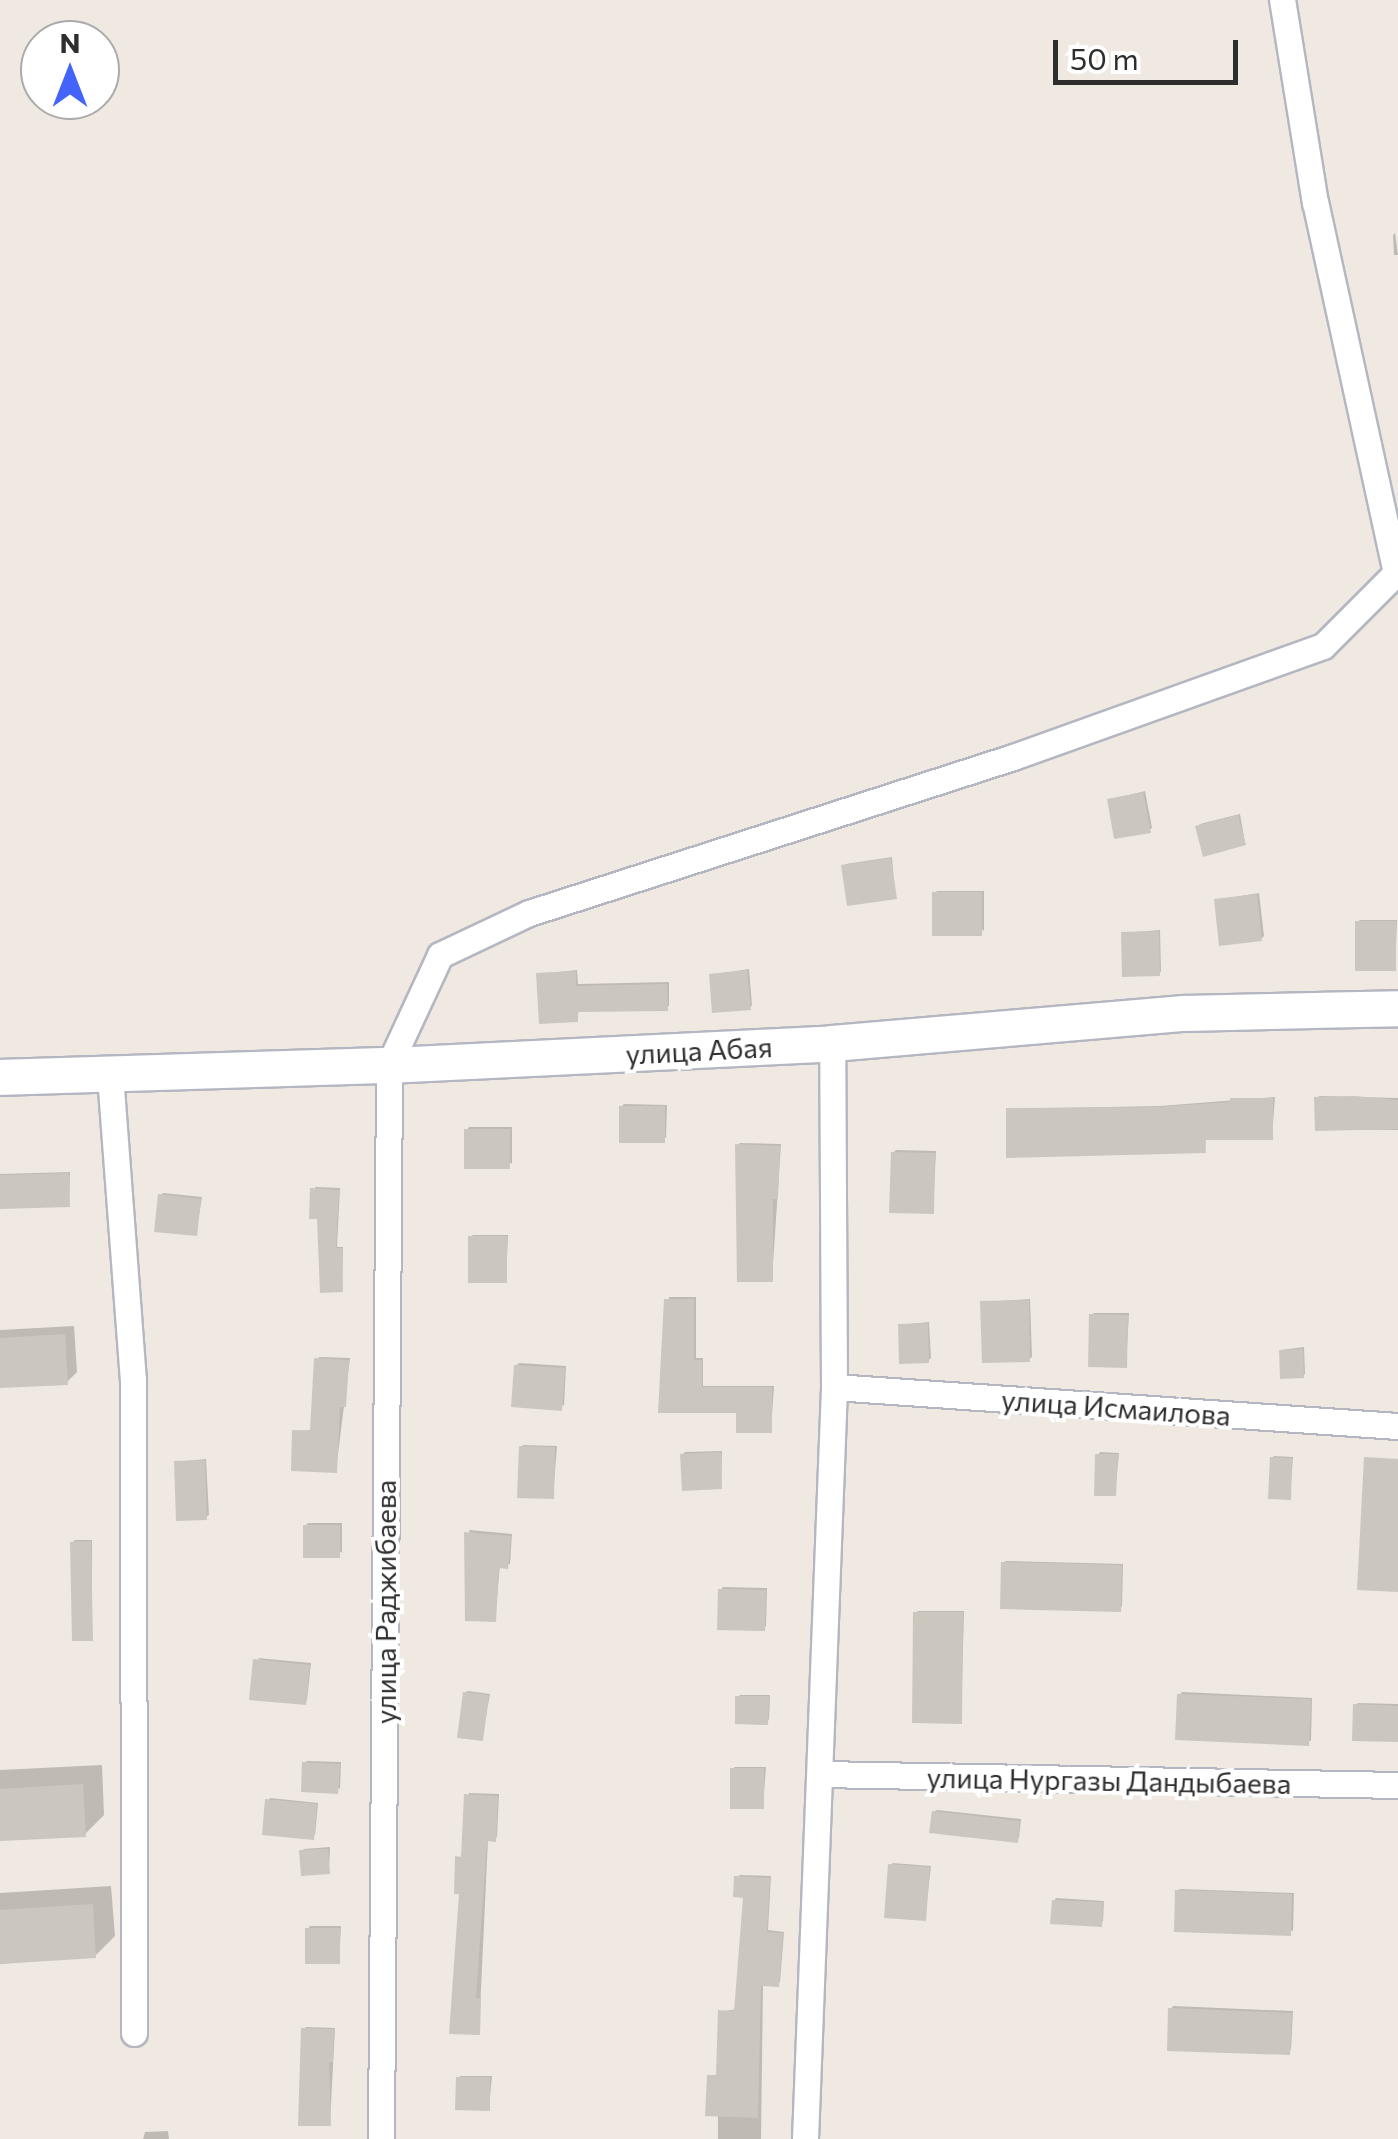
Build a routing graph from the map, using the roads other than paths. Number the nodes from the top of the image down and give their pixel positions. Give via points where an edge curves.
1 (1282, 0) edge
2 (1398, 1008) edge
3 (832, 1043) junction
4 (388, 1065) junction
5 (110, 1075) junction
6 (0, 1077) edge
7 (834, 1388) junction
8 (1398, 1426) edge
9 (820, 1774) junction
10 (1398, 1785) edge
11 (134, 2033) dead end
12 (381, 2139) edge
13 (804, 2139) edge

1 - 4 street via 1315,202 1396,572 1323,646 1013,757 529,913 440,955
2 - 3 street, улица Абая via 1184,1014
3 - 4 street, улица Абая
3 - 7 street
4 - 5 street, улица Абая
4 - 12 street, улица Раджибаева
5 - 6 street, улица Абая
5 - 11 street via 133,1379
7 - 8 street, улица Исмаилова
7 - 9 street
9 - 10 street, улица Нургазы Дандыбаева
9 - 13 street

